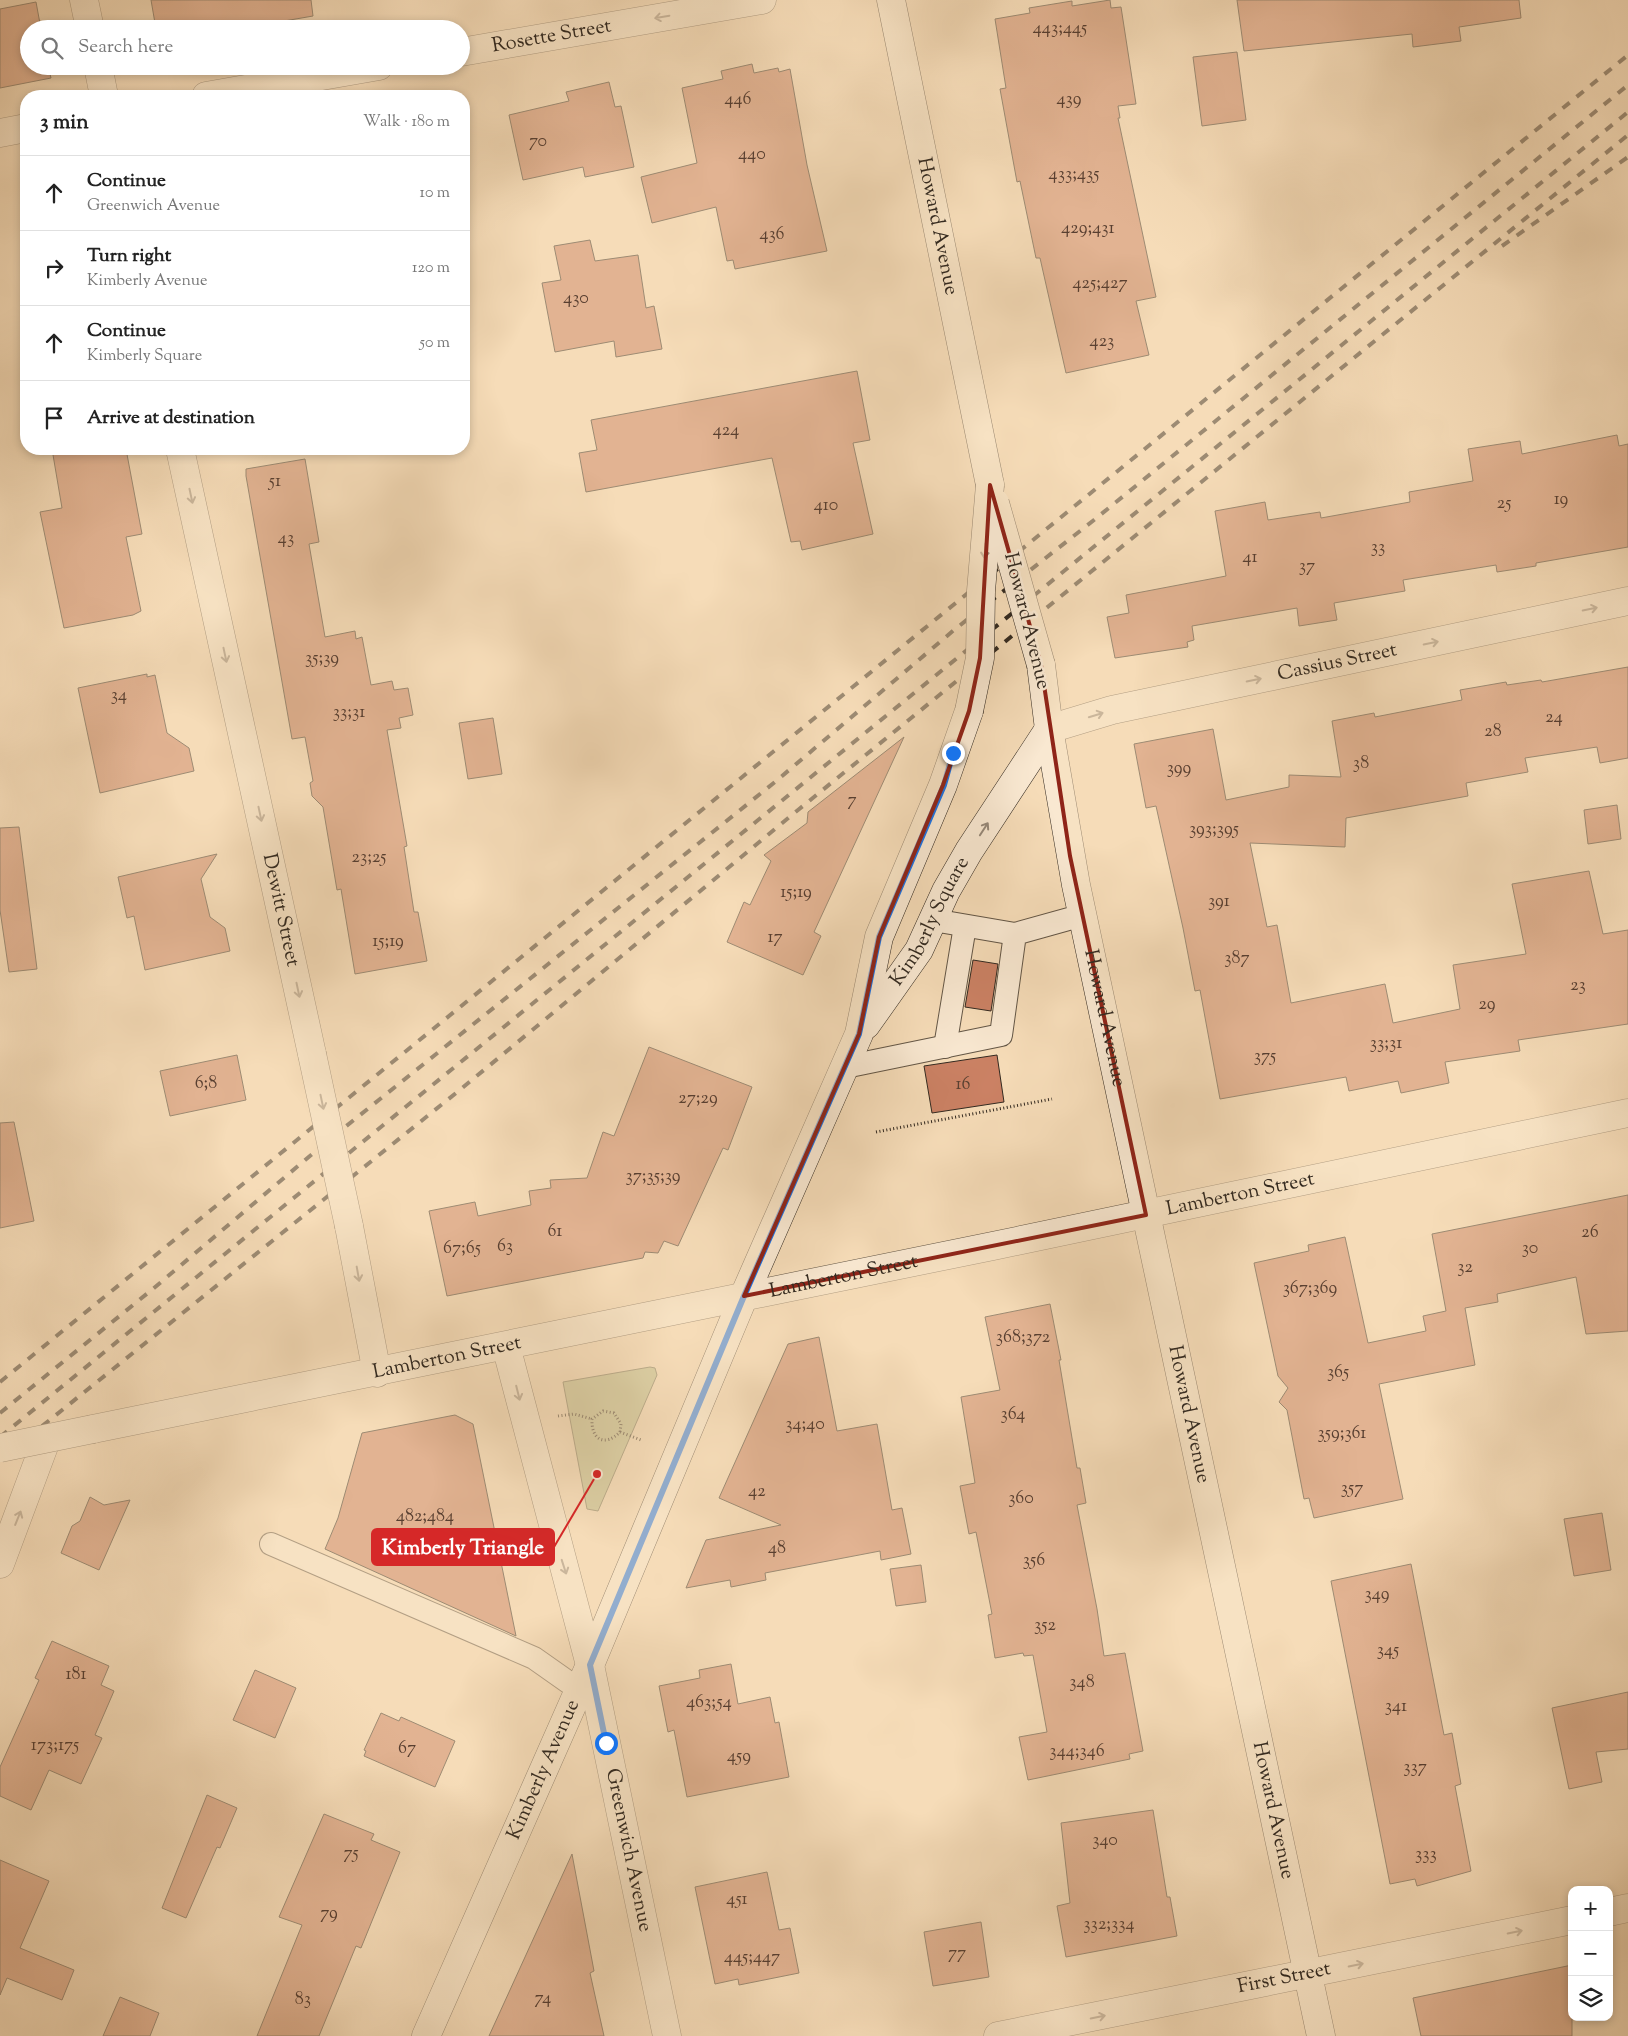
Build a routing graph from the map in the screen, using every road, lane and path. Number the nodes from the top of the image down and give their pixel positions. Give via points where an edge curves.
1 (84, 0) edge
2 (762, 0) edge
3 (891, 0) edge
4 (88, 20) edge
5 (470, 50) edge
6 (100, 75) edge
7 (327, 75) edge
8 (103, 90) edge
9 (241, 90) edge
10 (20, 129) edge
11 (0, 133) edge
12 (181, 455) edge
13 (990, 485) junction
14 (1628, 601) edge
15 (1049, 729) junction
16 (1083, 915) junction
17 (933, 920) junction
18 (965, 926) junction
19 (1015, 934) junction
20 (859, 1034) junction
21 (945, 1046) junction
22 (845, 1067) junction
23 (1052, 1099) dead end
24 (1628, 1113) edge
25 (876, 1132) dead end
26 (1146, 1215) junction
27 (744, 1296) junction
28 (506, 1346) junction
29 (377, 1373) junction
30 (557, 1416) dead end
31 (592, 1419) junction
32 (620, 1432) junction
33 (47, 1438) junction
34 (641, 1440) dead end
35 (0, 1448) edge
36 (271, 1544) dead end
37 (0, 1564) edge
38 (584, 1677) junction
39 (1628, 1908) edge
40 (1613, 1911) edge
41 (1568, 1921) edge
42 (1308, 1974) junction
43 (426, 2036) edge
44 (667, 2036) edge
45 (998, 2036) edge
46 (1321, 2036) edge

1 - 4 street
2 -> 5 street, Rosette Street
3 - 13 street, Howard Avenue
6 - 8 street
7 - 9 street
10 - 11 street
12 -> 29 street, Dewitt Street, bridge via 350,1226
13 - 15 street, Howard Avenue, bridge via 1041,665
13 -> 20 street, Kimberly Square, bridge via 981,591 980,658 969,711 944,785 879,937
15 -> 14 street, Cassius Street via 1112,710
15 - 16 street, Howard Avenue
17 -> 15 street, Kimberly Square via 969,852
16 - 19 lane
16 - 26 street, Howard Avenue
17 - 18 lane
17 - 20 street, Kimberly Square via 919,950
18 - 19 lane
18 - 21 lane
19 - 21 lane via 1001,1035
20 - 22 street, Kimberly Avenue
21 - 22 lane
22 - 27 street, Kimberly Avenue
23 - 25 path
24 - 26 street, Lamberton Street
26 - 27 street, Lamberton Street
26 - 42 street, Howard Avenue
27 - 28 street, Lamberton Street
27 - 38 street, Kimberly Avenue
28 - 29 street, Lamberton Street
28 -> 38 street, Greenwich Avenue
29 - 33 street, Lamberton Street, bridge
30 - 31 path via 574,1414
31 - 32 path via 603,1411 614,1413
31 - 32 path via 591,1430 596,1437 603,1440 613,1438
32 - 34 path
33 - 35 street, Lamberton Street, bridge
37 -> 33 street
36 - 38 lane
38 - 43 street, Kimberly Avenue
38 - 44 street, Greenwich Avenue
39 - 40 street
42 -> 41 street, First Street
45 -> 42 street, First Street
42 - 46 street, Howard Avenue

